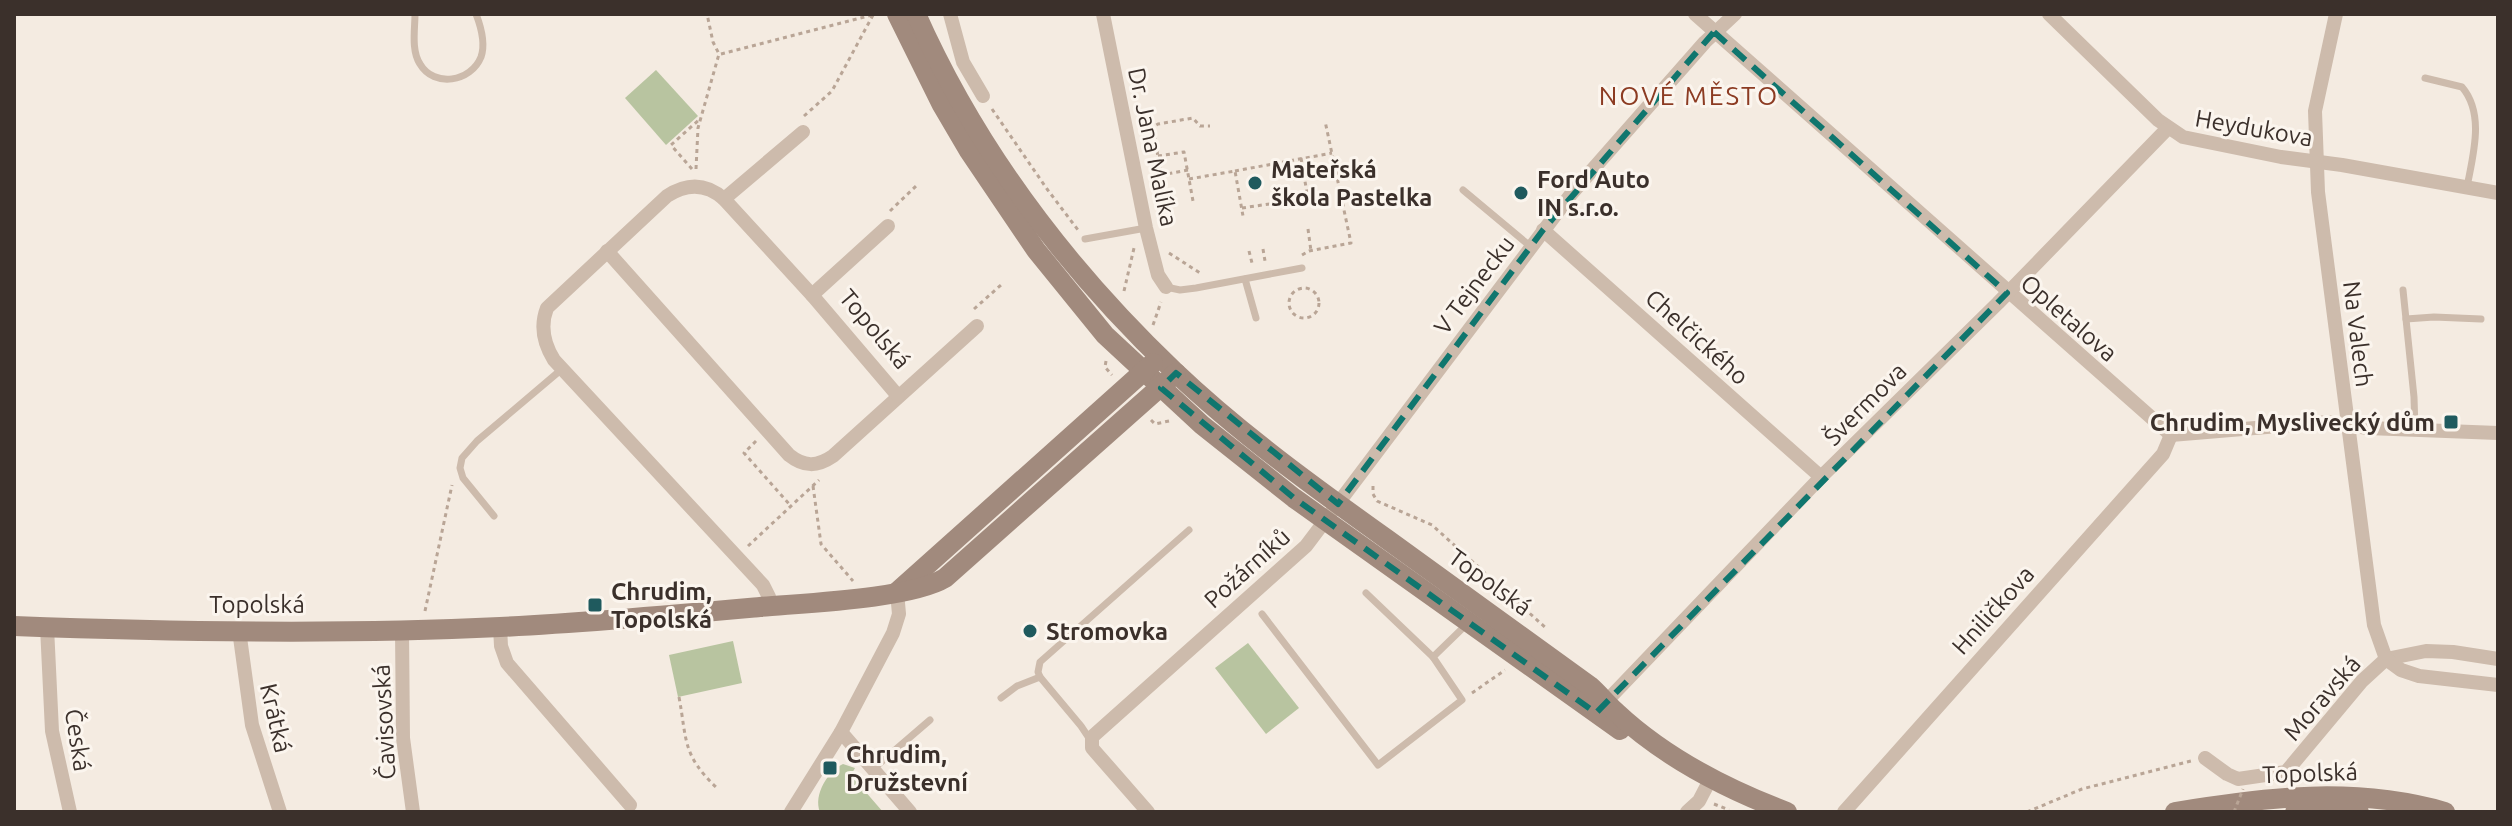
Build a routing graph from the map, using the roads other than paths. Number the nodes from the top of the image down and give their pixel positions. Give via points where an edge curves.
1 (415, 14) edge
2 (476, 14) edge
3 (897, 14) edge
4 (916, 14) edge
5 (950, 14) edge
6 (1103, 14) edge
7 (1695, 14) edge
8 (1735, 14) edge
9 (2049, 14) edge
10 (2336, 14) edge
11 (1714, 32) junction
12 (2425, 78) dead end
13 (983, 96) road end
14 (2167, 129) junction
15 (803, 132) road end
16 (2316, 162) junction
17 (2467, 187) junction
18 (1463, 190) dead end
19 (2498, 193) edge
20 (724, 199) junction
21 (884, 222) road end
22 (1142, 228) junction
23 (1543, 230) junction
24 (1085, 239) road end
25 (1530, 246) junction
26 (607, 251) junction
27 (1302, 268) dead end
28 (1245, 279) junction
29 (1166, 287) joint
30 (2403, 290) dead end
31 (2007, 293) junction
32 (812, 295) junction
33 (1256, 318) dead end
34 (2406, 319) junction
35 (2481, 319) dead end
36 (972, 320) road end
37 (1160, 357) junction
38 (562, 369) junction
39 (1145, 372) junction
40 (1176, 373) junction
41 (1161, 388) junction
42 (898, 396) junction
43 (2347, 425) junction
44 (2415, 430) junction
45 (2498, 433) edge
46 (2171, 435) junction
47 (1821, 477) junction
48 (1338, 504) junction
49 (494, 516) dead end
50 (1325, 521) junction
51 (1189, 530) dead end
52 (897, 592) junction
53 (1366, 593) dead end
54 (771, 606) junction
55 (1262, 614) dead end
56 (1474, 614) junction
57 (14, 626) edge
58 (47, 627) junction
59 (500, 627) junction
60 (239, 630) junction
61 (402, 630) junction
62 (1433, 657) junction
63 (2386, 659) junction
64 (2498, 659) edge
65 (1040, 677) junction
66 (2498, 685) edge
67 (1001, 698) dead end
68 (1601, 707) junction
69 (930, 720) dead end
70 (841, 732) junction
71 (1091, 741) junction
72 (2205, 758) road end
73 (873, 769) junction
74 (1708, 782) junction
75 (630, 805) dead end
76 (794, 811) edge
77 (70, 812) edge
78 (280, 812) edge
79 (413, 812) edge
80 (910, 812) edge
81 (1148, 812) edge
82 (1687, 812) edge
83 (1757, 812) edge
84 (1787, 812) edge
85 (1844, 812) edge
86 (2175, 812) edge
87 (2295, 812) edge
88 (2359, 812) edge
89 (2445, 812) edge

1 - 2 lane via 420,65 434,76 453,79 470,73 480,58 483,42
3 - 39 main road via 942,105 1036,250 1105,335
4 - 37 main road, Topolská via 950,83 1013,186 1066,255
5 - 13 street via 963,62
6 - 22 street, Dr. Jana Malíka
7 - 11 street, Opletalova
8 - 11 street, V Tejnecku
9 - 14 street, Heydukova
10 - 16 street, Na Valech via 2317,101
11 - 23 street, V Tejnecku
11 - 31 street, Opletalova
12 - 17 lane via 2462,87 2474,106
14 - 16 street, Heydukova via 2189,139
14 - 31 street, Švermova
15 - 20 street
16 - 17 street, Heydukova
16 - 43 street, Na Valech
17 - 19 street, Heydukova
18 - 25 lane
20 - 26 street, Topolská via 703,187 676,190
20 - 32 street, Topolská
21 - 32 street, Topolská
22 - 24 lane
22 - 29 street, Dr. Jana Malíka
23 - 25 street, V Tejnecku
23 - 47 street, Chelčického
25 - 48 street, V Tejnecku
26 - 38 street, Topolská via 555,298 544,316 547,346
26 - 42 street, Topolská via 793,459 806,465 833,456
27 - 28 lane
28 - 29 lane via 1180,290
28 - 33 lane
30 - 34 lane
31 - 46 street, Opletalova
31 - 47 street, Švermova
32 - 42 street, Topolská
34 - 35 lane
34 - 44 lane
36 - 42 street, Topolská
37 - 39 main road
37 - 40 main road, Topolská
38 - 49 lane via 462,458 465,482
38 - 54 street, Topolská via 763,585
39 - 41 main road
39 - 52 main road
40 - 41 main road, Topolská
40 - 48 main road, Topolská
41 - 50 main road, Topolská
41 - 52 main road, Topolská via 945,578
43 - 44 street
43 - 46 street via 2327,422
43 - 63 street, Na Valech via 2374,625
44 - 45 street
46 - 85 street, Hniličkova via 2163,454
47 - 68 street, Švermova
48 - 50 street, V Tejnecku
48 - 56 main road, Topolská
50 - 56 main road, Topolská
50 - 71 street, Požárníků via 1306,546
51 - 65 lane via 1040,662
52 - 54 main road, Topolská
52 - 70 street via 899,614 893,633
53 - 62 lane
54 - 59 main road, Topolská
55 - 62 lane via 1378,765 1462,700
56 - 62 lane
56 - 68 main road, Topolská via 1590,686
57 - 58 main road, Topolská
58 - 60 main road, Topolská
58 - 77 street, Česká via 52,731
59 - 61 main road, Topolská
59 - 75 street via 507,663
60 - 61 main road, Topolská
60 - 78 street, Krátká via 252,725
61 - 79 street, Čavisovská via 403,738
63 - 64 street via 2426,651
63 - 66 street via 2419,676
63 - 72 street, Moravská via 2286,772 2238,779
65 - 67 lane
65 - 71 lane
68 - 74 main road, Topolská via 1656,756
69 - 73 lane
70 - 73 street
70 - 76 street
71 - 81 street
73 - 80 street
74 - 82 street
74 - 83 main road, Topolská
74 - 84 main road, Topolská
86 - 89 main road, Topolská via 2346,795
87 - 88 main road, Topolská

